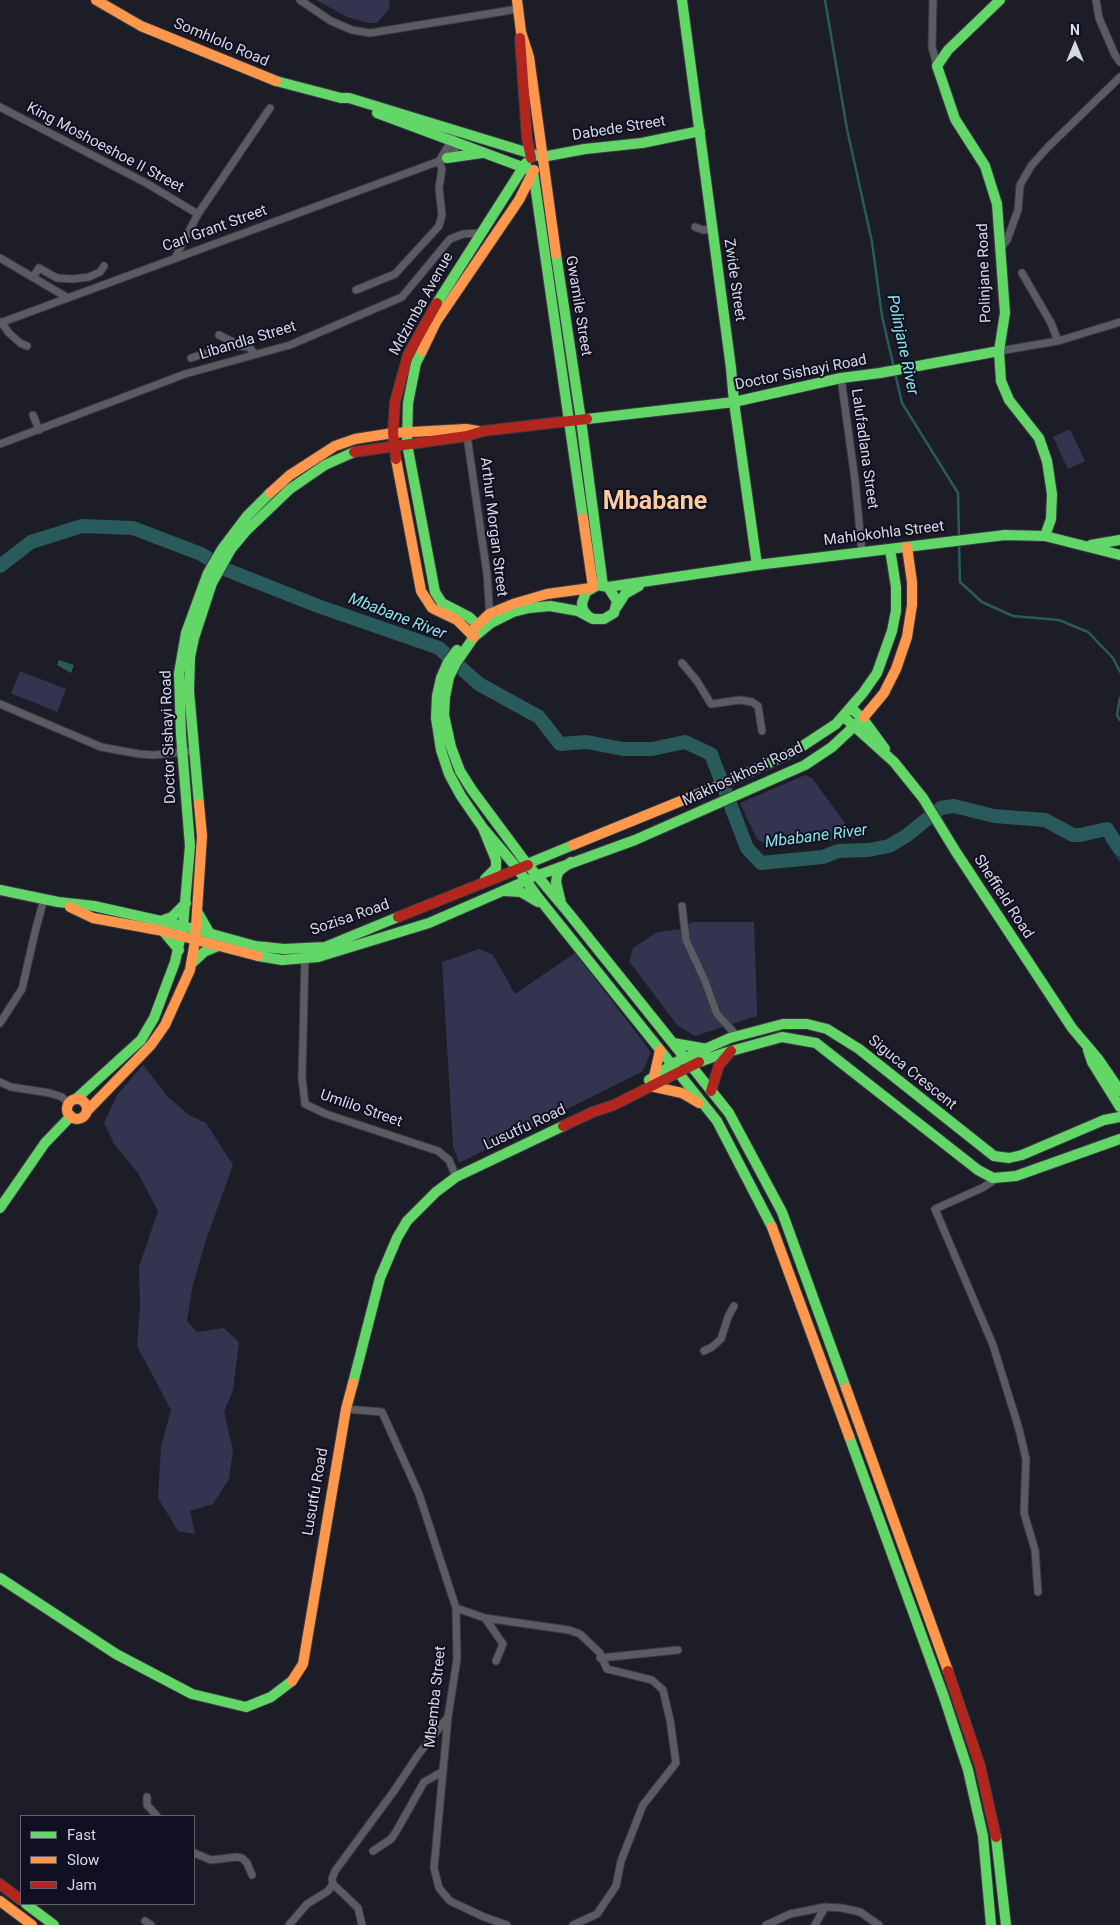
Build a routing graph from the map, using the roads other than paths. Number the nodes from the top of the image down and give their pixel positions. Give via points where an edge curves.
1 (96, 0) edge
2 (300, 0) edge
3 (682, 0) edge
4 (933, 0) edge
5 (1000, 0) edge
6 (1096, 0) edge
7 (517, 4) edge
8 (521, 32) junction
9 (1120, 62) edge
10 (937, 66) junction
11 (1120, 77) edge
12 (0, 107) edge
13 (270, 108) dead end
14 (700, 131) junction
15 (455, 138) junction
16 (493, 143) junction
17 (485, 153) junction
18 (530, 153) junction
19 (495, 156) junction
20 (542, 157) junction
21 (443, 160) junction
22 (528, 169) junction
23 (531, 183) junction
24 (198, 214) junction
25 (695, 227) dead end
26 (712, 229) junction
27 (482, 233) junction
28 (1000, 249) junction
29 (0, 258) edge
30 (175, 258) junction
31 (104, 266) dead end
32 (1022, 273) dead end
33 (33, 277) junction
34 (356, 290) dead end
35 (68, 298) junction
36 (2, 321) edge
37 (1120, 322) edge
38 (219, 335) dead end
39 (1058, 341) junction
40 (28, 346) dead end
41 (241, 346) junction
42 (999, 351) junction
43 (255, 354) junction
44 (191, 358) dead end
45 (841, 378) junction
46 (734, 402) junction
47 (33, 414) dead end
48 (581, 420) junction
49 (569, 421) junction
50 (39, 430) junction
51 (483, 431) junction
52 (406, 432) junction
53 (393, 433) junction
54 (467, 436) junction
55 (0, 444) edge
56 (407, 444) junction
57 (394, 446) junction
58 (1045, 536) junction
59 (1120, 540) edge
60 (908, 546) junction
61 (1088, 546) junction
62 (226, 549) junction
63 (890, 549) junction
64 (862, 553) junction
65 (1120, 554) edge
66 (757, 565) junction
67 (213, 573) junction
68 (652, 581) junction
69 (598, 587) junction
70 (616, 608) junction
71 (588, 616) junction
72 (490, 618) junction
73 (476, 631) junction
74 (682, 663) dead end
75 (448, 672) junction
76 (0, 704) edge
77 (851, 708) junction
78 (844, 717) junction
79 (863, 719) junction
80 (855, 727) junction
81 (762, 731) dead end
82 (183, 751) junction
83 (194, 751) junction
84 (894, 762) junction
85 (484, 828) junction
86 (202, 836) junction
87 (190, 846) junction
88 (571, 862) junction
89 (527, 864) junction
90 (517, 868) junction
91 (536, 876) junction
92 (525, 881) junction
93 (480, 884) junction
94 (0, 890) edge
95 (502, 891) junction
96 (44, 899) junction
97 (58, 902) junction
98 (186, 903) junction
99 (682, 906) dead end
100 (546, 907) junction
101 (563, 907) junction
102 (198, 913) junction
103 (161, 921) junction
104 (183, 926) junction
105 (196, 930) junction
106 (164, 932) junction
107 (210, 934) junction
108 (182, 937) junction
109 (195, 941) junction
110 (216, 946) junction
111 (178, 950) junction
112 (305, 954) junction
113 (191, 964) junction
114 (0, 1023) edge
115 (737, 1036) junction
116 (673, 1043) junction
117 (707, 1048) junction
118 (660, 1050) junction
119 (731, 1051) junction
120 (682, 1065) junction
121 (652, 1081) junction
122 (0, 1082) edge
123 (712, 1091) junction
124 (1119, 1099) edge
125 (72, 1102) junction
126 (705, 1106) junction
127 (87, 1111) junction
128 (71, 1116) junction
129 (1120, 1117) edge
130 (1104, 1120) junction
131 (1120, 1139) edge
132 (1002, 1158) junction
133 (456, 1177) junction
134 (999, 1177) junction
135 (0, 1208) edge
136 (734, 1306) dead end
137 (704, 1352) dead end
138 (346, 1409) junction
139 (0, 1578) edge
140 (1038, 1592) dead end
141 (456, 1608) junction
142 (485, 1618) junction
143 (678, 1650) dead end
144 (600, 1658) junction
145 (496, 1661) dead end
146 (448, 1717) junction
147 (442, 1772) junction
148 (147, 1797) dead end
149 (156, 1815) edge
150 (372, 1851) dead end
151 (195, 1853) edge
152 (252, 1875) dead end
153 (0, 1884) edge
154 (333, 1884) junction
155 (20, 1899) edge
156 (0, 1902) edge
157 (27, 1905) edge
158 (825, 1907) junction
159 (32, 1925) edge
160 (54, 1925) edge
161 (290, 1925) edge
162 (362, 1925) edge
163 (507, 1925) edge
164 (574, 1925) edge
165 (766, 1925) edge
166 (816, 1925) edge
167 (879, 1925) edge
168 (990, 1925) edge
169 (1006, 1925) edge

1 - 15 main road, Somhlolo Road via 141,26 267,79 355,100
2 - 7 street via 331,21 370,33
3 - 14 main road, Zwide Street
4 - 10 street via 932,47
5 - 10 main road via 948,50
6 - 9 street via 1099,18
7 - 8 main road, Gwamile Street
8 - 18 main road, Gwamile Street via 519,53
8 - 20 main road, Gwamile Street via 528,57
10 - 28 main road, Polinjane Road via 955,119 985,166 997,204
11 - 28 street via 1031,166 1020,185 1018,210 1010,233
12 - 24 street, King Moshoeshoe II Street via 146,183
13 - 24 street
14 - 20 main road, Dabede Street
14 - 26 main road, Zwide Street
15 - 16 main road, Somhlolo Road
15 - 17 main road, Somhlolo Road
15 - 21 street via 454,153
16 - 18 main road, Somhlolo Road
16 - 19 main road
17 - 19 main road, Somhlolo Road
17 - 21 main road
18 - 20 main road, Somhlolo Road
18 - 22 main road, Mdzimba Avenue
19 - 22 main road, Somhlolo Road
20 - 22 main road, Mdzimba Avenue
20 - 48 main road, Gwamile Street
21 - 30 street, Carl Grant Street
21 - 34 street via 439,226 395,274
22 - 23 main road, Gwamile Street
22 - 27 main road, Mdzimba Avenue
23 - 49 main road, Gwamile Street
23 - 52 main road, Mdzimba Avenue via 436,322 411,381
24 - 30 street
25 - 26 street
26 - 46 main road, Zwide Street
27 - 43 street, Libandla Street via 463,234 450,239 402,297 290,345
27 - 53 main road, Mdzimba Avenue via 408,355 395,402
28 - 42 main road, Polinjane Road via 1004,313
29 - 33 street
30 - 35 street, Carl Grant Street
31 - 33 street via 89,277 56,278 39,268
32 - 39 street via 1043,307
33 - 35 street
35 - 36 street, Carl Grant Street
36 - 40 street via 9,333
37 - 39 street, Doctor Sishayi Road
38 - 41 street
39 - 42 street, Doctor Sishayi Road
41 - 43 street via 249,347
41 - 44 street
42 - 45 main road, Doctor Sishayi Road via 880,374
42 - 58 main road, Polinjane Road via 1001,381 1009,400 1039,438 1047,461 1052,494 1051,519
43 - 50 street, Libandla Street via 184,374
45 - 46 main road, Doctor Sishayi Road
45 - 64 street, Lalufadlana Street
46 - 48 main road, Doctor Sishayi Road
46 - 66 main road, Zwide Street
47 - 50 street
48 - 49 main road, Doctor Sishayi Road
48 - 69 main road, Gwamile Street
49 - 51 main road, Doctor Sishayi Road
49 - 69 main road, Gwamile Street
50 - 55 street, Libandla Street
51 - 52 main road, Doctor Sishayi Road
51 - 54 main road, Doctor Sishayi Road
52 - 53 main road, Doctor Sishayi Road
52 - 56 main road, Mdzimba Avenue
53 - 57 main road, Mdzimba Avenue
53 - 62 main road, Doctor Sishayi Road via 355,439 310,461 290,475 247,516
54 - 56 main road, Doctor Sishayi Road
54 - 72 street, Arthur Morgan Street via 486,565
56 - 57 main road, Doctor Sishayi Road
56 - 73 main road, Mdzimba Avenue via 437,597 469,617
57 - 62 main road, Doctor Sishayi Road via 354,452 314,472 277,501
57 - 73 main road, Mdzimba Avenue via 421,591 432,608
58 - 60 main road, Mahlokohla Street via 969,538
58 - 61 main road, Mahlokohla Street
59 - 61 main road
60 - 63 main road, Mahlokohla Street
60 - 79 main road, Makhosikhosi Road via 912,605 907,637 884,693
61 - 65 main road, Mahlokohla Street
62 - 67 main road, Doctor Sishayi Road
63 - 64 main road, Mahlokohla Street
63 - 77 main road, Makhosikhosi Road via 896,611 892,631 877,673
64 - 66 main road, Mahlokohla Street
66 - 68 main road, Mahlokohla Street
67 - 82 main road, Doctor Sishayi Road via 186,633 179,673
67 - 83 main road, Doctor Sishayi Road via 190,657
68 - 69 main road, Mahlokohla Street
68 - 70 main road, Mahlokohla Street via 625,594
69 - 70 main road via 615,596
69 - 71 main road via 583,597 583,610
69 - 72 main road, Mahlokohla Street via 547,594 513,604
70 - 71 main road via 610,617 604,619
71 - 72 main road via 578,610 550,606
72 - 73 main road
73 - 75 main road via 448,662
74 - 81 street via 711,704 740,700 758,706
75 - 85 main road via 437,696 441,750 461,796
75 - 89 main road via 444,716 450,747 472,790
76 - 82 street via 101,747 154,755
77 - 78 main road, Makhosikhosi Road
77 - 79 main road, Sheffield Road
78 - 80 main road, Sheffield Road
78 - 89 main road, Makhosikhosi Road via 795,751 740,777
79 - 80 main road, Makhosikhosi Road
79 - 84 main road, Sheffield Road
80 - 84 main road, Sheffield Road
80 - 88 main road, Makhosikhosi Road via 805,765 635,840
82 - 83 street
82 - 87 main road, Doctor Sishayi Road
83 - 86 main road, Doctor Sishayi Road
84 - 124 main road, Sheffield Road via 923,798
85 - 90 main road
85 - 93 main road via 494,850 496,868
86 - 87 main road via 193,839
86 - 102 main road, Doctor Sishayi Road
87 - 98 main road, Doctor Sishayi Road
88 - 91 main road, Makhosikhosi Road
88 - 101 main road via 557,876
89 - 90 main road, Sozisa Road
89 - 91 main road
90 - 92 main road
90 - 93 main road, Sozisa Road
91 - 92 main road, Makhosikhosi Road
91 - 101 main road
92 - 95 main road, Sozisa Road
92 - 100 main road
93 - 112 main road, Sozisa Road
94 - 96 main road, Sozisa Road
95 - 100 main road via 521,892
95 - 112 main road, Sozisa Road via 430,923 318,957
96 - 97 main road, Sozisa Road
96 - 114 street via 22,989
97 - 103 main road, Sozisa Road via 94,906
97 - 106 main road, Sozisa Road via 93,918
98 - 103 main road via 172,917
98 - 104 main road, Doctor Sishayi Road
99 - 115 street via 686,940 717,1014
100 - 118 main road
101 - 116 main road
102 - 105 main road, Doctor Sishayi Road
102 - 107 main road
103 - 104 main road, Sozisa Road
104 - 105 main road, Sozisa Road
104 - 108 main road, Doctor Sishayi Road
105 - 107 main road, Sozisa Road
105 - 109 main road, Doctor Sishayi Road
106 - 108 main road, Sozisa Road
106 - 111 main road
107 - 112 main road, Sozisa Road
108 - 109 main road, Sozisa Road
108 - 111 main road, Doctor Sishayi Road
109 - 110 main road, Sozisa Road
109 - 113 main road, Doctor Sishayi Road
110 - 112 main road, Sozisa Road via 282,960
110 - 113 main road
111 - 125 main road, Doctor Sishayi Road via 154,1018 141,1040
112 - 133 street, Umlilo Street via 302,1078 305,1104 438,1151 449,1160
113 - 127 main road, Doctor Sishayi Road via 184,987 156,1038
115 - 117 main road, Siguca Crescent
115 - 132 main road, Siguca Crescent via 783,1024 807,1024 827,1029 859,1049 988,1153
116 - 117 main road via 689,1048
116 - 120 main road
117 - 120 main road, Siguca Crescent
118 - 120 main road
118 - 121 main road
119 - 120 main road
119 - 123 main road via 719,1065
119 - 134 main road via 782,1037 816,1043 978,1170 993,1178
120 - 121 main road, Lusutfu Road
120 - 123 main road
120 - 126 main road
121 - 126 main road
121 - 133 main road, Lusutfu Road via 614,1105
122 - 125 street via 11,1087 50,1093
123 - 169 main road via 729,1114 782,1212 956,1692 980,1766 996,1835
124 - 130 main road
125 - 127 main road via 84,1102
125 - 128 main road via 68,1110
126 - 168 main road via 717,1121 770,1218 944,1697 968,1770 983,1836
127 - 128 main road via 79,1119
128 - 135 main road via 45,1143
129 - 130 main road
130 - 132 main road via 1022,1155
131 - 134 main road via 1016,1176
132 - 134 main road
133 - 138 main road, Lusutfu Road via 407,1221 396,1238 380,1278
134 - 140 street via 935,1209 993,1345 1019,1429 1026,1459 1024,1513 1035,1550
136 - 137 street via 721,1339
138 - 139 main road, Lusutfu Road via 303,1664 291,1683 271,1697 246,1707 192,1694 116,1654
138 - 141 street, Mbemba Street via 382,1412 419,1494
141 - 142 street
141 - 146 street, Mbemba Street via 457,1659
142 - 144 street via 569,1630 588,1641 600,1653
142 - 145 street via 502,1644
143 - 144 street
144 - 164 street via 606,1669 652,1680 663,1690 676,1763 643,1805 621,1860 616,1886 597,1914
146 - 147 street, Mbemba Street
146 - 154 street via 335,1870
147 - 150 street via 424,1782 391,1839
147 - 163 street, Mbemba Street via 434,1868 439,1888 450,1901
148 - 149 street via 147,1805
151 - 152 street via 211,1860 242,1858
153 - 155 main road
154 - 161 street via 328,1892 307,1904
154 - 162 street via 358,1908
156 - 159 main road
157 - 160 main road
158 - 165 street via 790,1914
158 - 166 street
158 - 167 street via 860,1912

